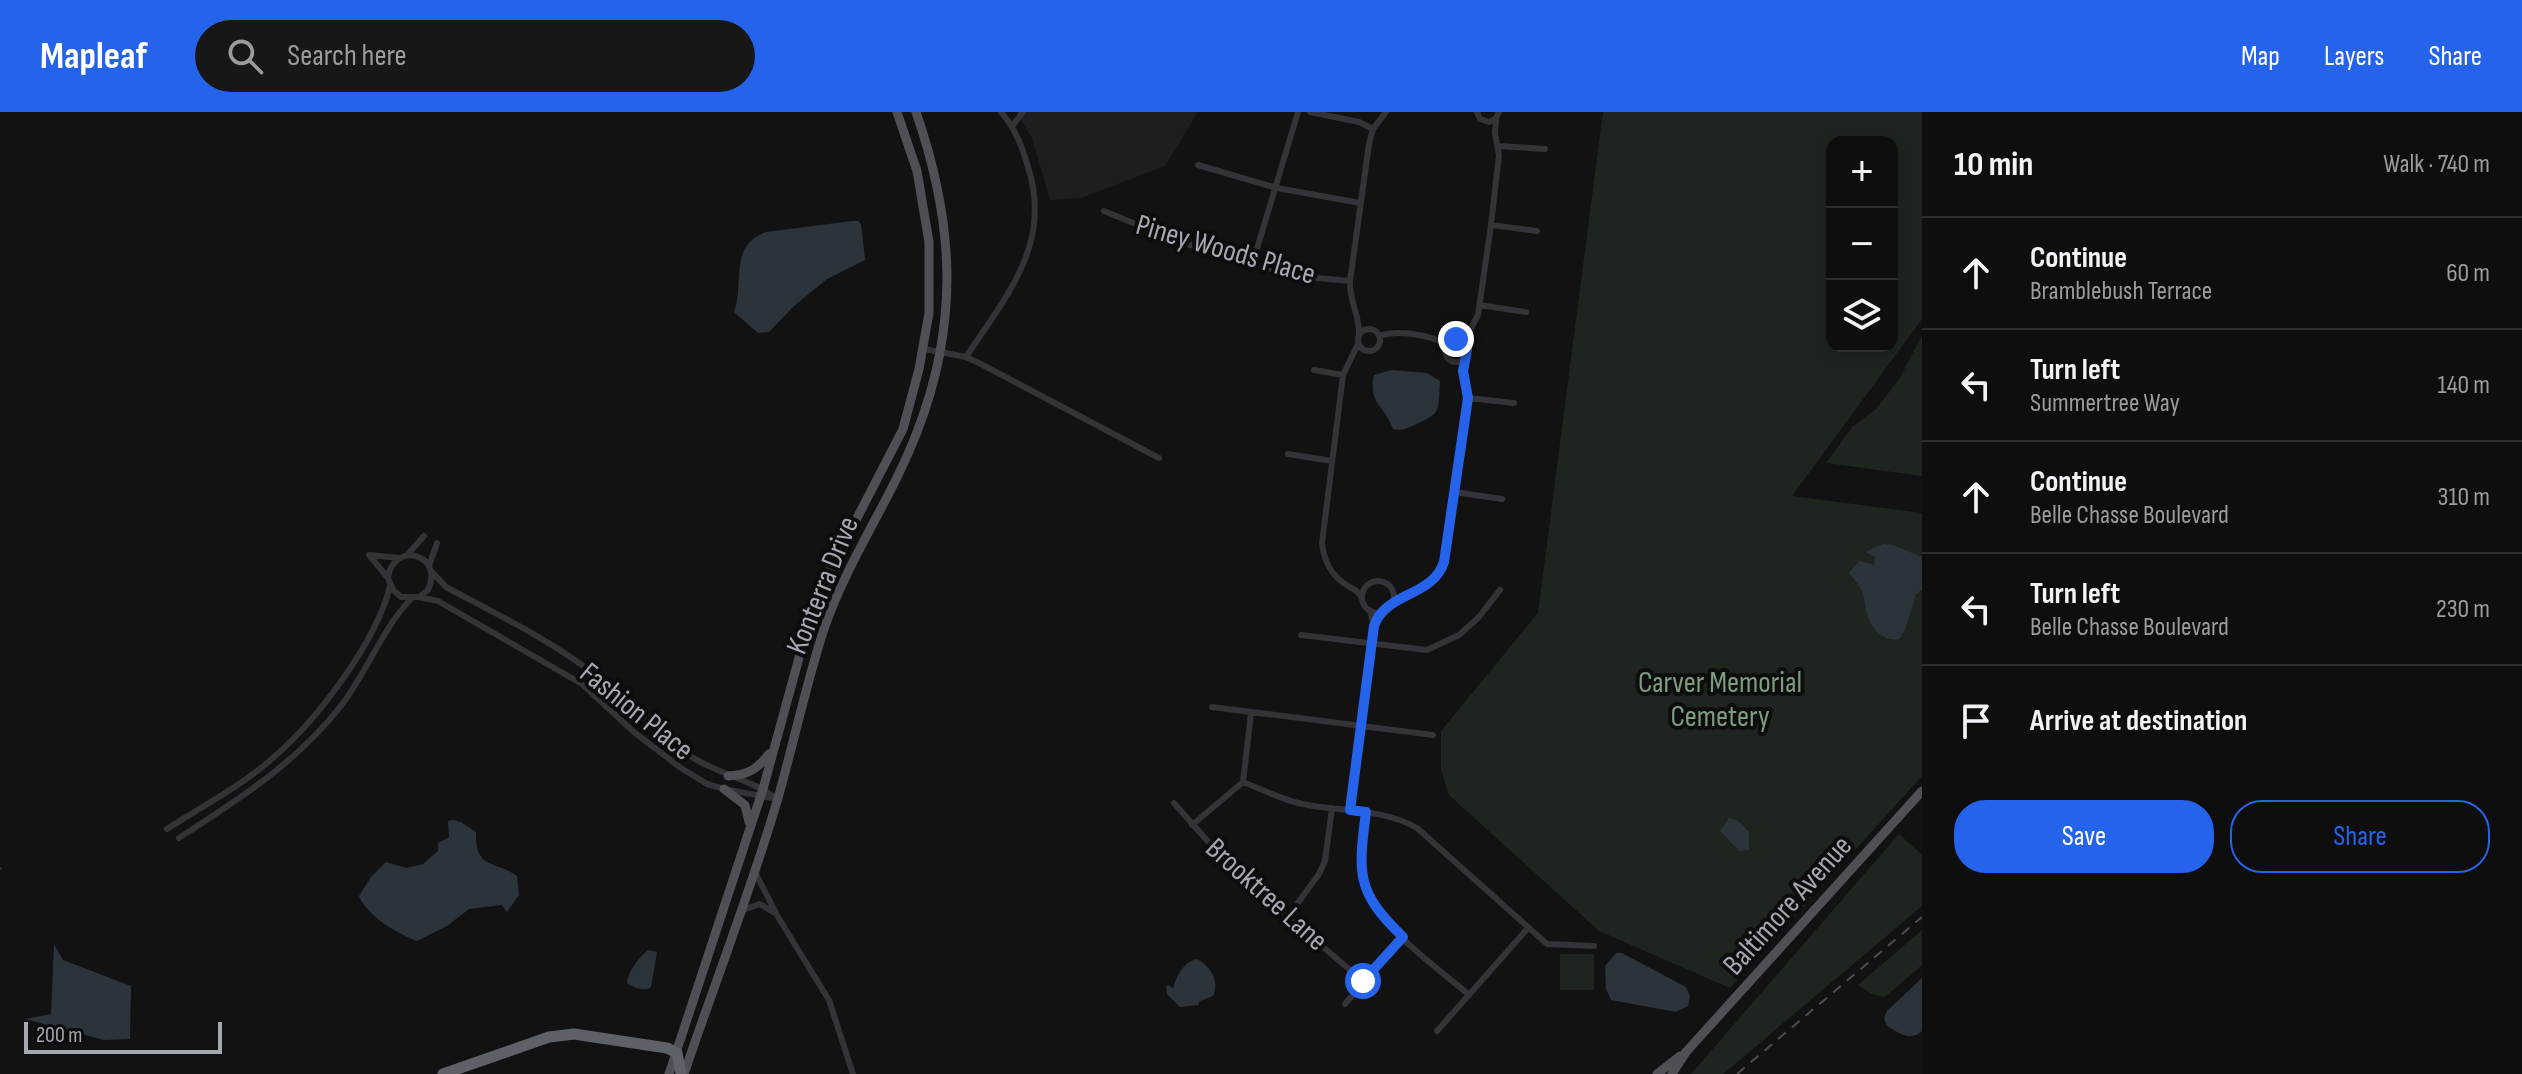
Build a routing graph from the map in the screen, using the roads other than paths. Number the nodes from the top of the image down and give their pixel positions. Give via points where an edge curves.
1 (897, 112) edge
2 (916, 112) edge
3 (1001, 112) edge
4 (1023, 112) edge
5 (1298, 112) edge
6 (1310, 112) edge
7 (1477, 112) edge
8 (1387, 113) edge
9 (1498, 115) edge
10 (1485, 122) junction
11 (1013, 125) junction
12 (1373, 129) junction
13 (1495, 133) junction
14 (1499, 146) junction
15 (1545, 149) dead end
16 (1198, 165) dead end
17 (1277, 188) junction
18 (1360, 203) junction
19 (1104, 211) dead end
20 (1491, 225) junction
21 (1537, 231) dead end
22 (1253, 262) junction
23 (1350, 281) junction
24 (1479, 305) junction
25 (1526, 312) dead end
26 (1359, 322) junction
27 (1367, 329) junction
28 (1359, 334) junction
29 (1379, 336) junction
30 (1467, 336) junction
31 (1456, 339) junction
32 (1358, 344) junction
33 (1447, 344) junction
34 (1466, 347) junction
35 (924, 349) junction
36 (1366, 350) junction
37 (939, 353) junction
38 (1354, 356) junction
39 (1466, 356) junction
40 (966, 357) junction
41 (1453, 361) junction
42 (1314, 370) dead end
43 (1463, 371) junction
44 (1343, 375) junction
45 (1468, 398) junction
46 (1514, 403) dead end
47 (1288, 454) dead end
48 (1159, 458) dead end
49 (1332, 461) junction
50 (1454, 492) junction
51 (1502, 499) dead end
52 (424, 536) dead end
53 (437, 543) dead end
54 (403, 557) junction
55 (430, 569) junction
56 (389, 582) junction
57 (1366, 587) junction
58 (1355, 590) junction
59 (1500, 590) dead end
60 (1392, 591) junction
61 (1402, 596) junction
62 (415, 598) junction
63 (1362, 599) junction
64 (1392, 603) junction
65 (1370, 610) junction
66 (1381, 613) junction
67 (1374, 626) junction
68 (1301, 635) dead end
69 (1372, 645) junction
70 (1212, 707) dead end
71 (1251, 713) junction
72 (1361, 726) junction
73 (1433, 735) dead end
74 (773, 748) junction
75 (728, 776) junction
76 (1243, 782) junction
77 (724, 789) junction
78 (1922, 791) edge
79 (761, 793) junction
80 (777, 799) junction
81 (1174, 803) dead end
82 (1332, 808) junction
83 (1350, 810) junction
84 (1366, 812) junction
85 (1192, 825) junction
86 (167, 829) dead end
87 (748, 836) junction
88 (179, 838) dead end
89 (754, 869) junction
90 (739, 912) junction
91 (1289, 915) junction
92 (778, 917) junction
93 (1528, 928) junction
94 (1403, 937) junction
95 (1594, 946) dead end
96 (1363, 981) junction
97 (1469, 995) junction
98 (1345, 1004) dead end
99 (1437, 1031) dead end
100 (1686, 1052) junction
101 (677, 1053) junction
102 (443, 1074) edge
103 (669, 1074) edge
104 (682, 1074) edge
105 (853, 1074) edge
106 (1657, 1074) edge
107 (1672, 1074) edge

1 - 35 main road, Konterra Drive via 917,171 929,242
2 - 37 main road, Konterra Drive via 935,169 947,243 947,313
3 - 11 street
4 - 11 street
5 - 17 street
6 - 12 street
7 - 10 street
8 - 12 street
9 - 10 street
9 - 13 street
10 - 13 street
11 - 40 street via 1035,191 1035,232 1023,266
12 - 18 street
13 - 14 street
14 - 15 street
14 - 20 street
16 - 17 street
17 - 18 street
17 - 22 street
18 - 23 street
19 - 22 street, Piney Woods Place via 1177,241
20 - 21 street
20 - 24 street
22 - 23 street, Piney Woods Place via 1295,276
23 - 26 street via 1349,296
24 - 25 street
24 - 30 street
26 - 27 street
26 - 28 street
27 - 28 street
27 - 29 street
28 - 32 street
29 - 33 street via 1431,337
29 - 36 street via 1376,348
30 - 31 street
30 - 34 street
31 - 33 street
31 - 34 street
32 - 36 street
32 - 38 street
33 - 41 street via 1445,354
34 - 39 street
35 - 37 street
35 - 74 main road, Konterra Drive via 903,429 824,582
36 - 38 street
37 - 40 street
37 - 80 main road, Konterra Drive via 917,432 824,630
38 - 44 street
39 - 41 street
39 - 43 street
40 - 48 street
41 - 43 street
42 - 44 street
43 - 45 street
44 - 49 street
45 - 46 street
45 - 50 street
47 - 49 street
49 - 58 street via 1323,553 1334,575
50 - 51 street
50 - 61 street via 1442,569 1426,587
52 - 54 street
53 - 55 street
54 - 55 street via 417,556
54 - 56 street via 391,567
54 - 56 street via 369,555
55 - 62 street via 428,590
55 - 75 street, Fashion Place via 446,587 567,654 671,743
56 - 62 street via 396,594
56 - 86 street via 385,605 350,668 304,728 273,759
57 - 58 street
57 - 60 street via 1382,582
57 - 63 street
58 - 63 street
59 - 69 street via 1478,618 1440,646 1419,650
60 - 61 street
60 - 64 street
61 - 64 street
62 - 77 street, Fashion Place via 438,601 582,684 665,758
62 - 88 street via 398,612 342,704 317,734 273,774
63 - 65 street
64 - 66 street
65 - 66 street
65 - 67 street
66 - 67 street
67 - 69 street
68 - 69 street
69 - 72 street
70 - 71 street
71 - 72 street
71 - 76 street
72 - 73 street
72 - 83 street
74 - 75 main road via 755,770
74 - 79 main road, Konterra Drive
75 - 79 street, Fashion Place
76 - 82 street via 1280,798
76 - 85 street
77 - 79 street, Fashion Place
77 - 87 main road via 745,805
78 - 100 main road, Baltimore Avenue
79 - 80 street, Fashion Place
79 - 87 main road, Konterra Drive
80 - 89 main road, Konterra Drive
81 - 85 street, Brooktree Lane
82 - 83 street
82 - 91 street via 1325,861
83 - 84 street
84 - 93 street via 1417,828
84 - 94 street via 1361,855 1366,891 1374,908
85 - 91 street, Brooktree Lane via 1233,870
87 - 101 main road, Konterra Drive
89 - 90 main road, Konterra Drive
89 - 92 street
90 - 92 street via 760,904
90 - 104 main road, Konterra Drive
91 - 96 street, Brooktree Lane
92 - 105 street via 829,1000
93 - 95 street via 1547,944
93 - 97 street
94 - 96 street
94 - 97 street
96 - 98 street
97 - 99 street
100 - 106 main road, Baltimore Avenue
100 - 107 main road, Baltimore Avenue
101 - 102 highway via 574,1034 549,1037
101 - 103 main road, Konterra Drive
101 - 104 highway

